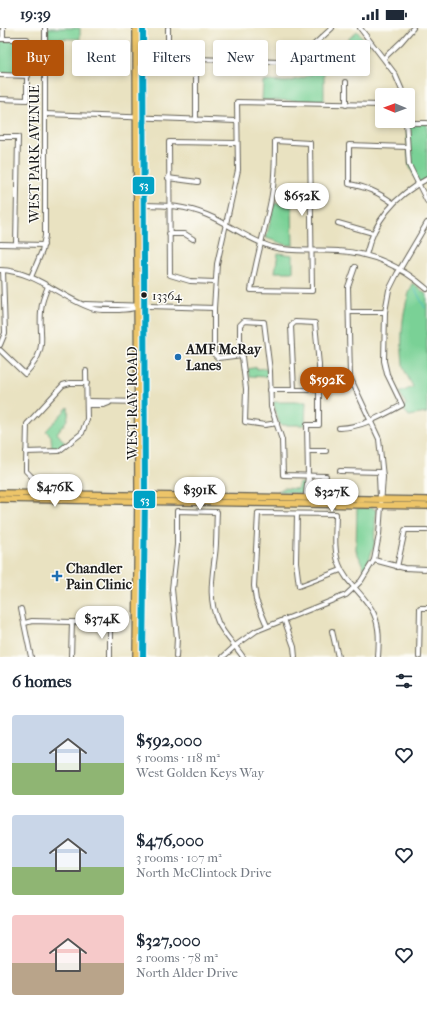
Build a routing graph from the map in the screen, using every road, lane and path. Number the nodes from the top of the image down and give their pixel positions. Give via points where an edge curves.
1 (3, 28) edge
2 (45, 28) edge
3 (136, 28) edge
4 (143, 28) edge
5 (168, 28) edge
6 (332, 28) edge
7 (360, 28) edge
8 (413, 28) edge
9 (2, 39) edge
10 (27, 40) edge
11 (45, 40) edge
12 (168, 40) edge
13 (384, 58) junction
14 (205, 60) edge
15 (0, 76) edge
16 (12, 76) edge
17 (28, 76) edge
18 (45, 76) edge
19 (196, 76) edge
20 (346, 82) dead end
21 (401, 88) edge
22 (0, 99) edge
23 (346, 105) junction
24 (375, 105) edge
25 (45, 114) junction
26 (136, 117) junction
27 (144, 118) junction
28 (196, 120) junction
29 (236, 122) junction
30 (415, 123) edge
31 (427, 124) edge
32 (406, 128) edge
33 (0, 137) edge
34 (238, 143) junction
35 (407, 147) junction
36 (168, 178) junction
37 (427, 179) edge
38 (198, 182) dead end
39 (418, 184) junction
40 (427, 200) edge
41 (393, 203) junction
42 (144, 205) junction
43 (169, 205) junction
44 (338, 223) dead end
45 (427, 224) edge
46 (227, 225) junction
47 (373, 233) junction
48 (169, 234) junction
49 (193, 238) dead end
50 (260, 243) junction
51 (0, 244) edge
52 (16, 244) junction
53 (44, 245) junction
54 (311, 251) junction
55 (366, 255) junction
56 (355, 267) dead end
57 (400, 269) junction
58 (2, 270) edge
59 (31, 277) junction
60 (215, 282) junction
61 (48, 286) junction
62 (427, 289) edge
63 (2, 296) edge
64 (140, 307) junction
65 (214, 308) junction
66 (349, 312) junction
67 (385, 312) junction
68 (0, 345) edge
69 (0, 350) edge
70 (242, 355) junction
71 (86, 370) dead end
72 (350, 377) junction
73 (87, 382) junction
74 (353, 385) junction
75 (270, 390) junction
76 (294, 390) junction
77 (319, 390) junction
78 (137, 402) junction
79 (144, 402) junction
80 (88, 403) junction
81 (371, 422) junction
82 (277, 423) junction
83 (339, 428) dead end
84 (308, 451) junction
85 (326, 451) dead end
86 (26, 452) junction
87 (340, 471) dead end
88 (381, 472) junction
89 (308, 476) junction
90 (326, 476) dead end
91 (0, 493) edge
92 (32, 496) junction
93 (308, 498) junction
94 (0, 499) edge
95 (138, 499) junction
96 (145, 499) junction
97 (427, 500) edge
98 (380, 502) junction
99 (427, 506) edge
100 (297, 514) junction
101 (427, 530) edge
102 (374, 560) junction
103 (397, 567) junction
104 (427, 569) edge
105 (341, 570) junction
106 (137, 577) junction
107 (354, 588) junction
108 (144, 604) junction
109 (427, 608) edge
110 (21, 609) dead end
111 (284, 619) junction
112 (72, 622) junction
113 (25, 623) junction
114 (267, 626) junction
115 (332, 631) dead end
116 (235, 646) junction
117 (31, 657) edge
118 (71, 657) edge
119 (110, 657) edge
120 (136, 657) edge
121 (143, 657) edge
122 (176, 657) edge
123 (223, 657) edge
124 (243, 657) edge
125 (295, 657) edge
126 (338, 657) edge
127 (378, 657) edge
128 (419, 657) edge

1 - 9 street
2 - 11 street, WEST PARK AVENUE
3 - 26 main road, WEST RAY ROAD
4 - 27 main road, WEST RAY ROAD
5 - 12 street
6 - 14 street via 299,58 291,61
7 - 13 street
8 - 13 street
9 - 10 street
13 - 21 street
15 - 16 street
17 - 22 street via 27,100
18 - 25 street, WEST PARK AVENUE
19 - 28 street
20 - 23 street
23 - 24 street
23 - 29 street via 237,102
25 - 26 street
25 - 53 street, WEST PARK AVENUE
26 - 27 street
26 - 64 main road, WEST RAY ROAD
27 - 28 street
27 - 42 main road, WEST RAY ROAD
28 - 29 street
29 - 34 street
30 - 31 street
32 - 35 street
33 - 52 street via 18,137
34 - 36 street via 169,142
34 - 46 street via 238,170
35 - 39 street via 409,165
35 - 41 street via 349,145 349,184 368,187
36 - 38 street
36 - 43 street
37 - 39 street
39 - 40 street
39 - 41 street
41 - 47 street
42 - 43 street
42 - 64 main road, WEST RAY ROAD
43 - 46 street via 189,208
43 - 48 street
44 - 47 street
45 - 57 street
46 - 50 street
46 - 60 street
47 - 55 street
48 - 49 street via 185,234
48 - 60 street via 170,275 190,281
50 - 54 street via 274,248
50 - 54 street via 251,290 312,291
50 - 54 street via 271,199 275,141 310,143
51 - 52 street
52 - 53 street
53 - 59 street, WEST PARK AVENUE
54 - 55 street via 339,251
55 - 57 street
56 - 66 street via 348,287
57 - 62 street
57 - 67 street via 389,290
58 - 59 street
58 - 63 street
59 - 61 street
60 - 65 street
61 - 64 street via 85,304
61 - 69 street via 41,305 41,350 37,361 25,374
63 - 68 street via 4,333
64 - 65 street
64 - 78 main road, WEST RAY ROAD
64 - 79 main road, WEST RAY ROAD
65 - 70 street via 215,357
66 - 67 street
66 - 72 street
67 - 81 street via 384,361 387,374 402,405
70 - 75 street via 241,322 264,322
70 - 82 street via 246,389 245,422 265,425
71 - 73 street
72 - 74 street
72 - 74 street via 339,380 336,386 340,388
73 - 80 street
73 - 86 street via 63,386 31,418 26,429
74 - 81 street
75 - 76 street
75 - 82 street via 271,407
76 - 77 street
76 - 77 street via 292,323 315,323
77 - 84 street via 319,425 307,425
78 - 79 street
78 - 80 street via 104,405
78 - 95 main road, WEST RAY ROAD
79 - 96 main road, WEST RAY ROAD
80 - 86 street via 84,430 66,447 53,452
81 - 83 street
81 - 88 street via 380,443
82 - 89 street via 282,440 283,475
84 - 85 street
84 - 89 street
86 - 92 street via 26,466 33,478
87 - 88 street
88 - 98 street
89 - 90 street
89 - 93 street
91 - 92 main road
92 - 94 main road
92 - 95 main road
93 - 96 main road
93 - 98 main road
95 - 96 main road
95 - 106 main road, WEST RAY ROAD
96 - 98 main road
96 - 108 main road, WEST RAY ROAD
97 - 98 main road
98 - 99 main road
98 - 102 street via 379,540
100 - 105 street via 336,514 336,551
100 - 105 street via 296,562 299,586
100 - 114 street via 258,513 254,586 256,600
101 - 103 street via 404,530
102 - 103 street
102 - 107 street via 366,575
103 - 104 street
105 - 107 street
106 - 108 main road via 140,582 140,598
106 - 120 main road, WEST RAY ROAD
107 - 111 street via 330,602
107 - 127 street via 370,607 376,620 379,632
108 - 121 main road, WEST RAY ROAD
109 - 128 street via 420,608
110 - 113 street
111 - 114 street
111 - 125 street
112 - 113 street
112 - 118 street
112 - 119 street via 110,623
113 - 117 street
114 - 116 street
115 - 126 street
116 - 122 street via 218,621 211,592 217,512 178,511 172,589 177,638
116 - 123 street
116 - 124 street

